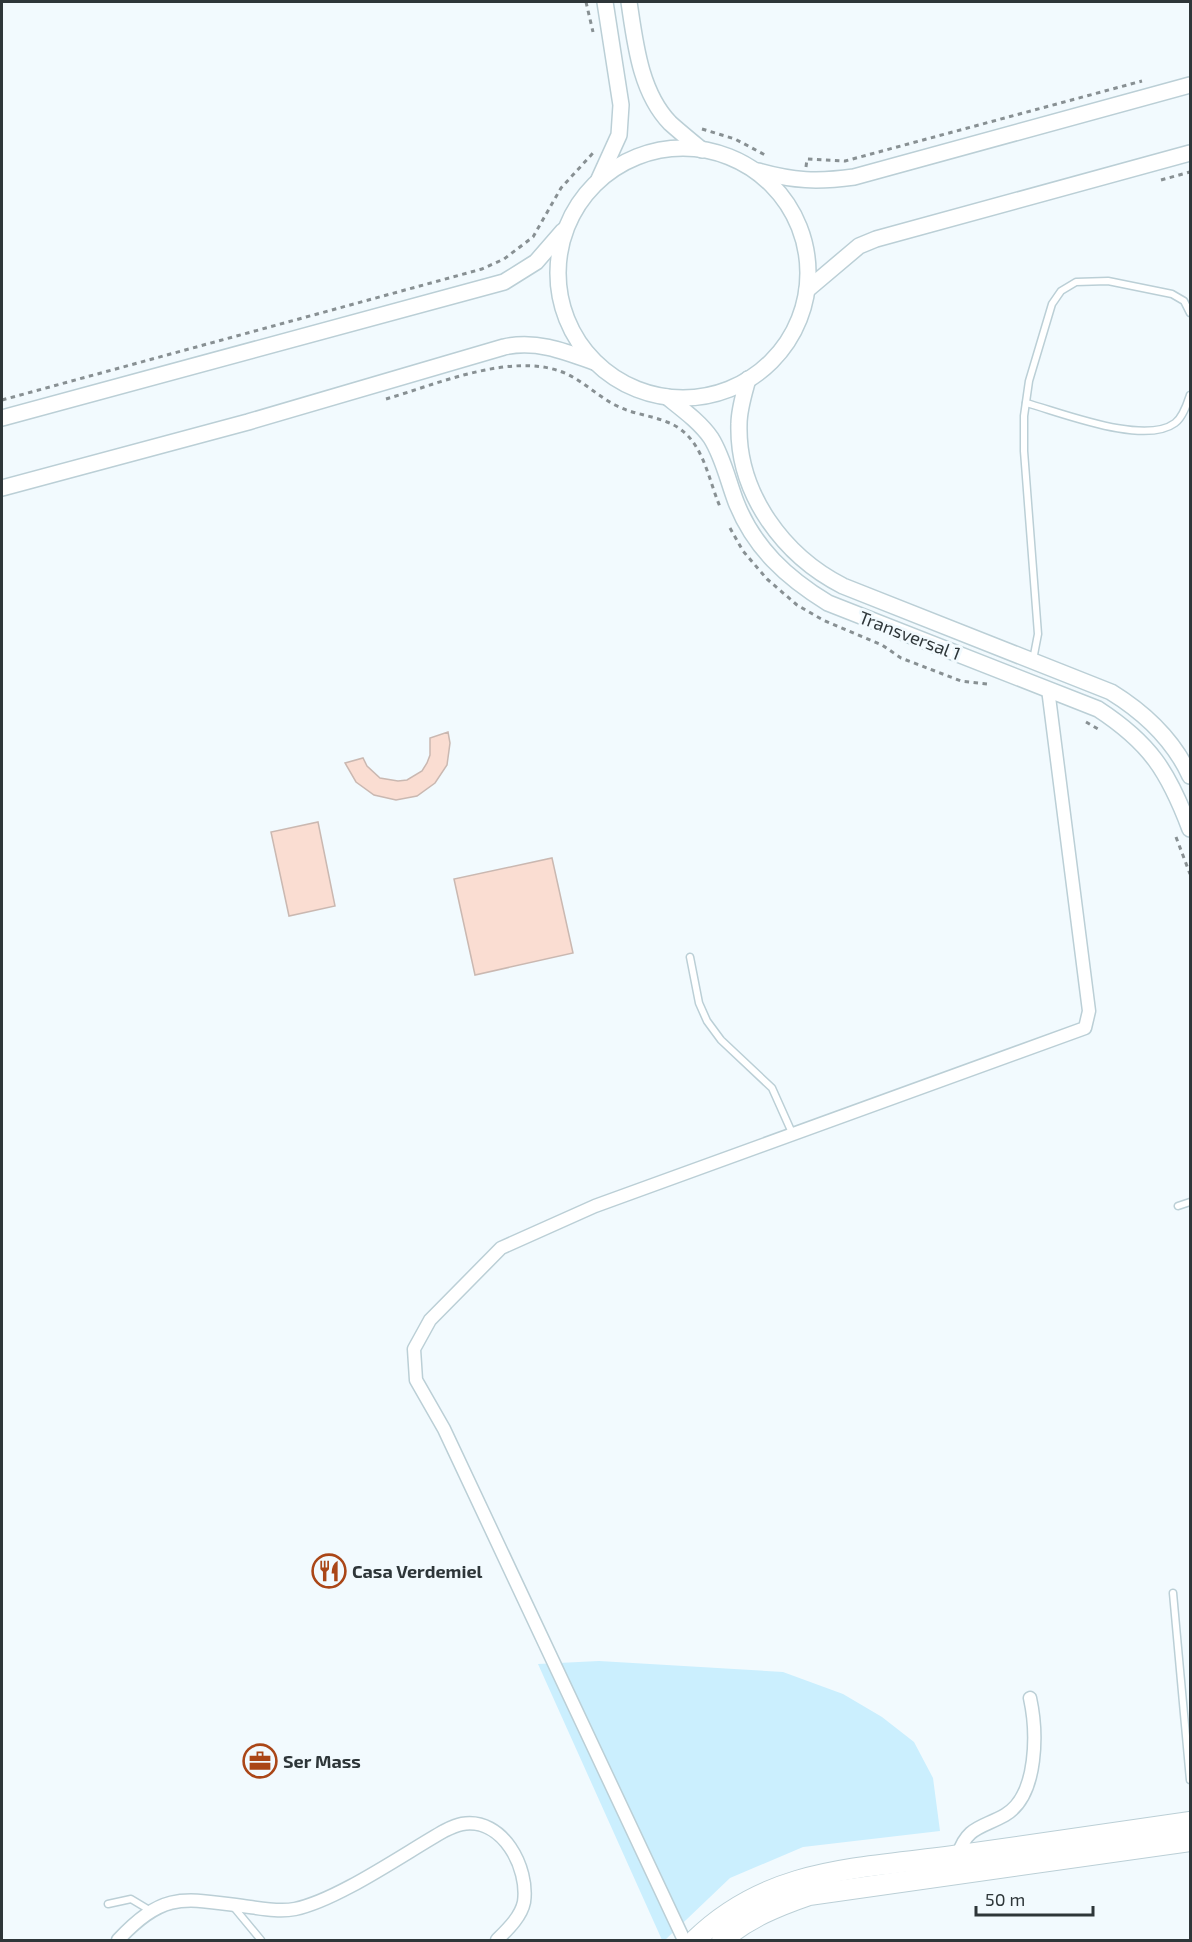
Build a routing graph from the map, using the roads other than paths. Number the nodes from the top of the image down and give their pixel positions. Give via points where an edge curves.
1 (605, 2) edge
2 (629, 2) edge
3 (1191, 85) edge
4 (702, 150) junction
5 (1191, 153) edge
6 (751, 169) junction
7 (598, 181) junction
8 (567, 226) junction
9 (807, 290) junction
10 (1191, 313) edge
11 (596, 363) junction
12 (748, 379) junction
13 (1191, 395) edge
14 (667, 397) junction
15 (1026, 403) junction
16 (2, 418) edge
17 (2, 488) edge
18 (1033, 661) junction
19 (1048, 689) junction
20 (1191, 776) edge
21 (1191, 829) edge
22 (690, 957) dead end
23 (793, 1134) junction
24 (1191, 1202) edge
25 (1178, 1206) dead end
26 (1173, 1593) dead end
27 (1030, 1698) dead end
28 (1191, 1780) edge
29 (1191, 1822) edge
30 (1191, 1841) edge
31 (958, 1855) junction
32 (108, 1904) dead end
33 (231, 1905) junction
34 (151, 1911) junction
35 (118, 1941) edge
36 (261, 1941) edge
37 (497, 1941) edge
38 (684, 1941) edge
39 (695, 1941) edge
40 (722, 1941) edge

1 - 7 street via 621,105 619,135
2 - 4 street via 645,82 654,102 669,122
3 - 6 street via 854,177 819,182
4 - 6 street
4 - 7 street via 646,154 629,160
5 - 9 street via 876,239 859,246
6 - 9 street via 778,192 796,221 807,255
7 - 8 street
8 - 11 street via 558,266 562,307 575,337
8 - 16 street via 536,262 504,282
9 - 12 street via 792,334 773,360
10 - 15 lane via 1184,301 1172,294 1108,280 1076,282 1061,291 1052,304
11 - 14 street via 628,385
11 - 17 street via 552,347 511,345
12 - 14 street via 700,396
12 - 18 street, Transversal 1 via 739,422 742,456 764,514 788,547 821,575 843,586
13 - 15 lane via 1177,422 1154,430 1124,429
14 - 19 street, Transversal 1 via 710,437 747,525 763,550 800,586 828,603
15 - 18 lane via 1024,451 1038,634
18 - 20 street, Transversal 1 via 1085,680 1134,706 1162,732
19 - 21 street, Transversal 1 via 1098,709 1149,749 1167,776
19 - 23 street via 1089,1011 1085,1028
22 - 23 lane via 699,1003 707,1021 721,1040 772,1089
23 - 38 street via 595,1206 501,1248 430,1320 414,1349 416,1380 444,1429
24 - 25 lane
26 - 28 lane
27 - 31 street via 1036,1741 1023,1794 1006,1815 971,1831
29 - 31 main road
30 - 40 main road via 809,1895 773,1907
31 - 39 main road via 800,1879 741,1903
32 - 34 lane via 130,1899
33 - 34 street via 186,1898
33 - 36 lane
33 - 37 street via 281,1910 308,1905 444,1831 462,1824 478,1825 503,1839 519,1865 524,1884 524,1904
34 - 35 street

